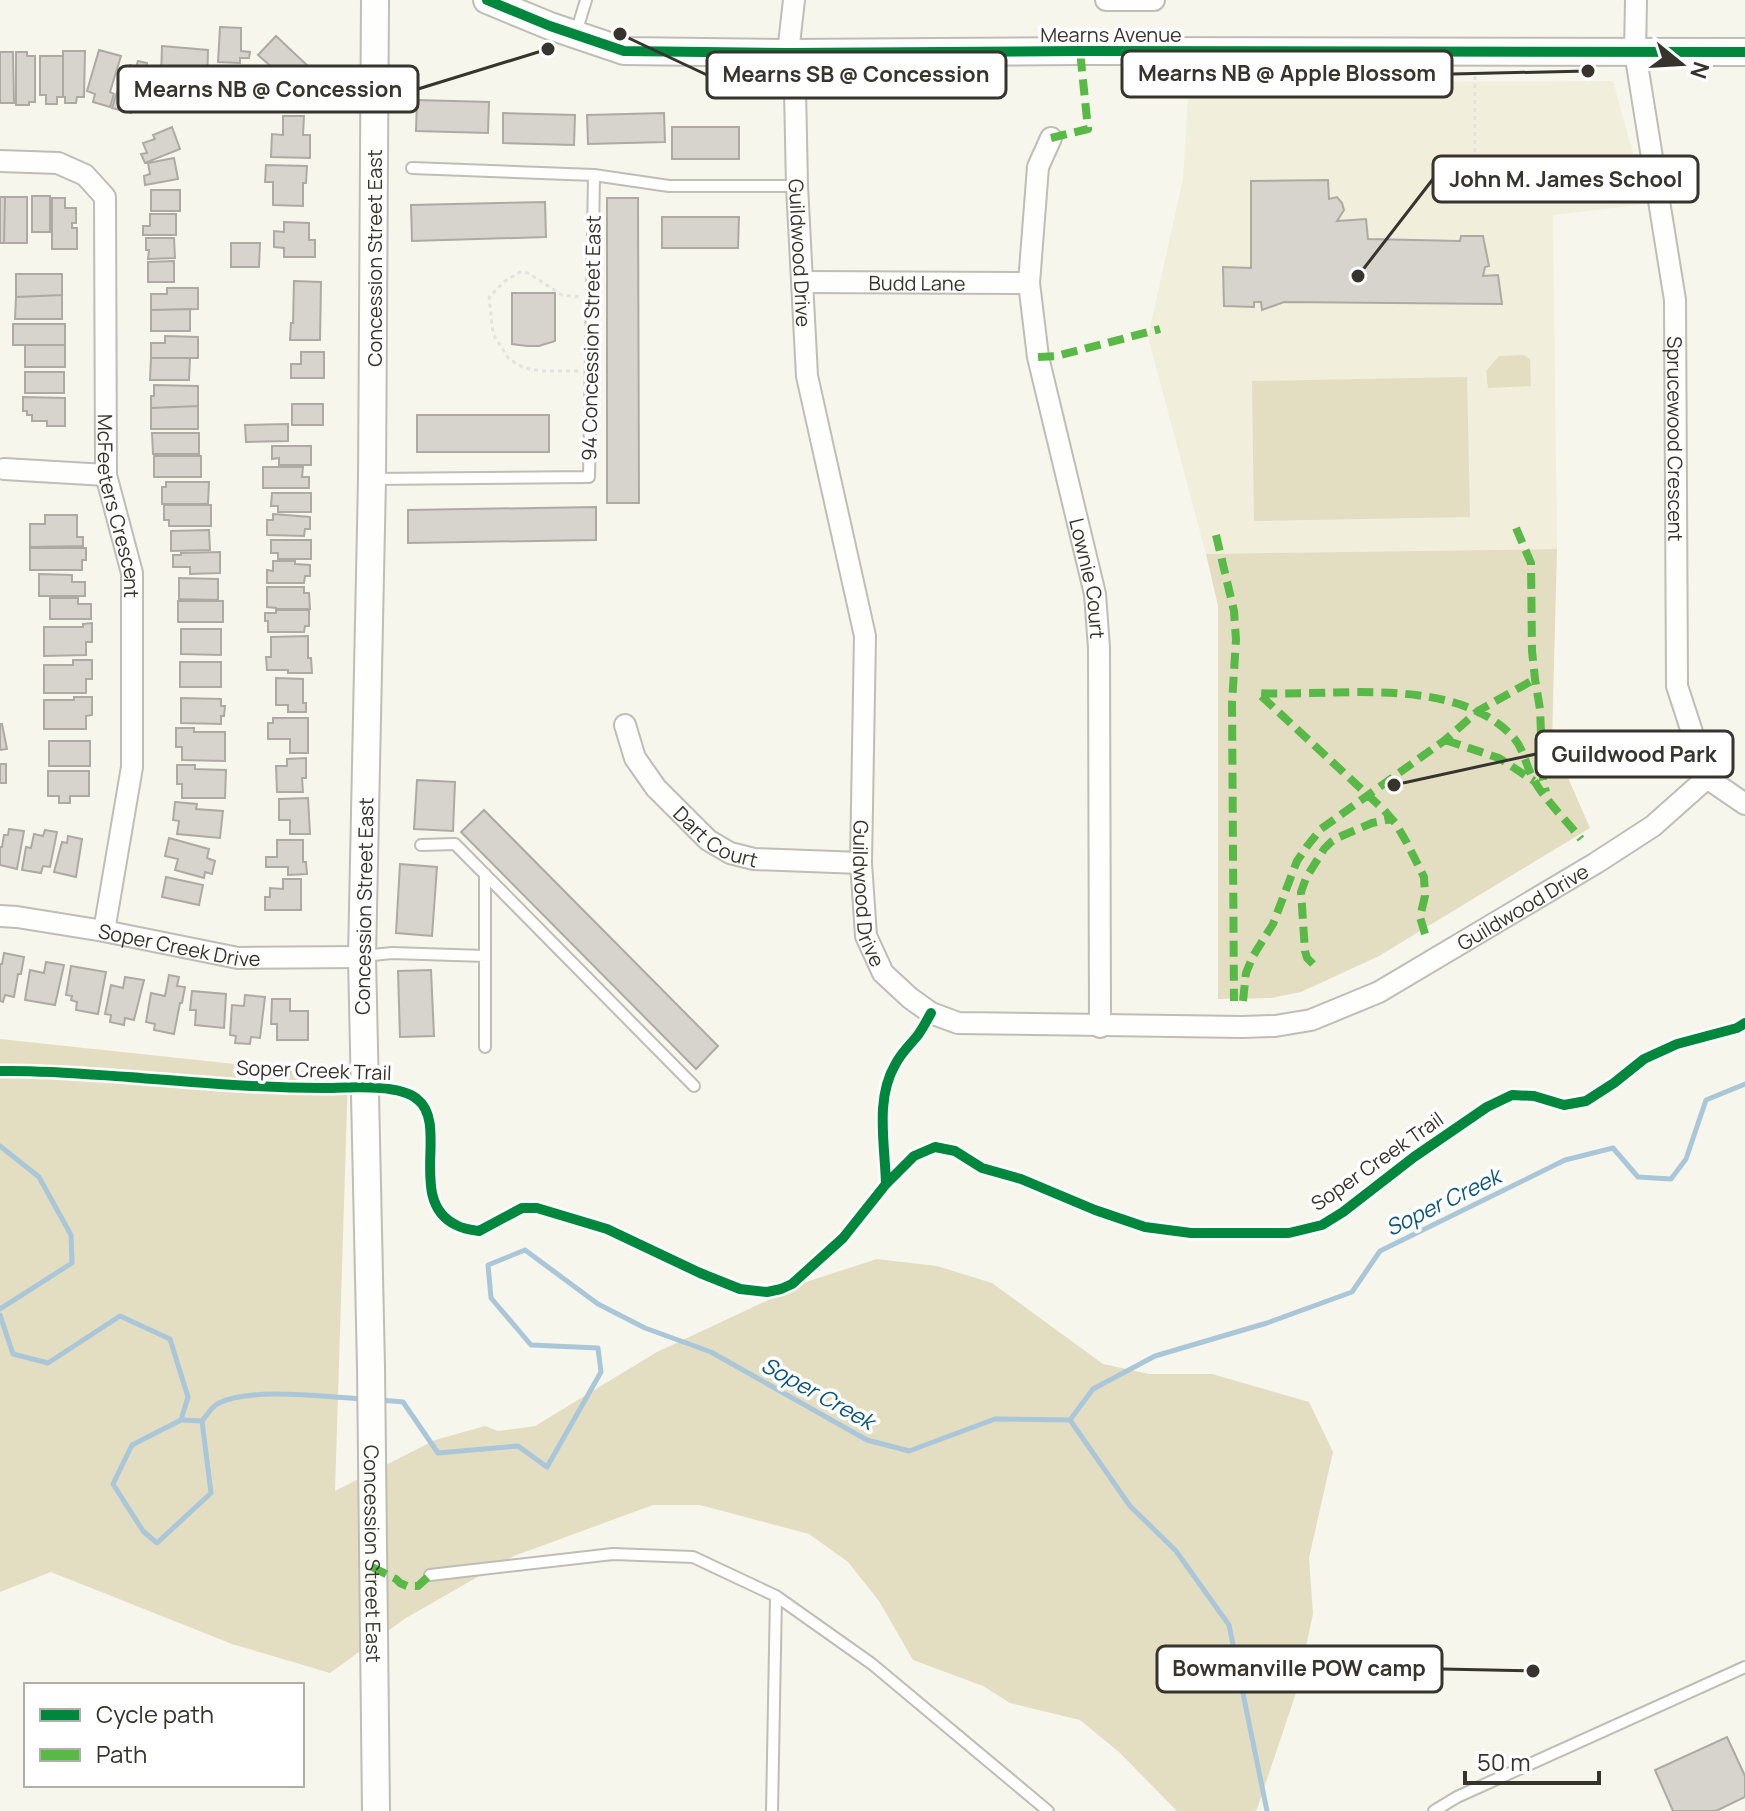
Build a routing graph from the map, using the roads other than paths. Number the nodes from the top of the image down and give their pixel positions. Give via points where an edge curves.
1 (375, 0) edge
2 (487, 0) edge
3 (586, 0) edge
4 (794, 0) edge
5 (1106, 0) edge
6 (1154, 0) edge
7 (1636, 0) edge
8 (576, 35) junction
9 (1635, 52) junction
10 (1745, 52) edge
11 (788, 53) junction
12 (1051, 138) dead end
13 (0, 161) edge
14 (412, 168) dead end
15 (594, 175) junction
16 (797, 186) junction
17 (803, 282) junction
18 (1029, 283) junction
19 (4, 469) dead end
20 (106, 475) junction
21 (372, 479) junction
22 (625, 725) dead end
23 (1707, 778) junction
24 (1745, 804) edge
25 (421, 845) dead end
26 (861, 863) junction
27 (485, 874) junction
28 (0, 916) edge
29 (104, 931) junction
30 (485, 956) junction
31 (362, 957) junction
32 (1100, 1027) junction
33 (485, 1047) dead end
34 (694, 1086) dead end
35 (430, 1575) dead end
36 (776, 1596) junction
37 (1745, 1667) edge
38 (376, 1811) edge
39 (772, 1811) edge
40 (1048, 1811) edge
41 (1434, 1811) edge

1 - 21 street, Concession Street East
2 - 8 street, Mearns Avenue
3 - 8 lane
4 - 11 street, Guildwood Drive
5 - 6 street
7 - 9 street, Sprucewood Crescent
8 - 11 street, Mearns Avenue via 624,51
9 - 10 street, Mearns Avenue
9 - 11 street, Mearns Avenue
9 - 23 street, Sprucewood Crescent via 1675,300 1677,686
11 - 16 street, Guildwood Drive via 795,90
12 - 18 street, Lownie Court via 1038,167
13 - 20 street, McFeeters Crescent via 58,163 85,175 105,197
14 - 15 lane
15 - 16 lane via 669,186
15 - 21 lane, 94 Concession Street East via 589,477
16 - 17 street, Guildwood Drive
17 - 18 street, Budd Lane
17 - 26 street, Guildwood Drive via 807,376 865,636
18 - 32 street, Lownie Court via 1038,357 1095,594
19 - 20 street
20 - 29 street, McFeeters Crescent via 132,573 132,767
21 - 31 street, Concession Street East
22 - 26 street, Dart Court via 635,758 656,788 708,840 730,853 754,859
23 - 24 street
23 - 32 street, Guildwood Drive via 1653,826 1596,863 1348,1006 1275,1026
25 - 27 lane via 455,844
26 - 32 street, Guildwood Drive via 866,936 883,973 931,1013 958,1023
27 - 30 lane
27 - 34 lane
28 - 29 street, Soper Creek Drive
29 - 31 street, Soper Creek Drive via 238,958
30 - 31 lane
30 - 33 lane
31 - 38 street, Concession Street East
35 - 36 lane via 613,1554 693,1557
36 - 39 lane
36 - 40 lane via 872,1664
37 - 41 lane

